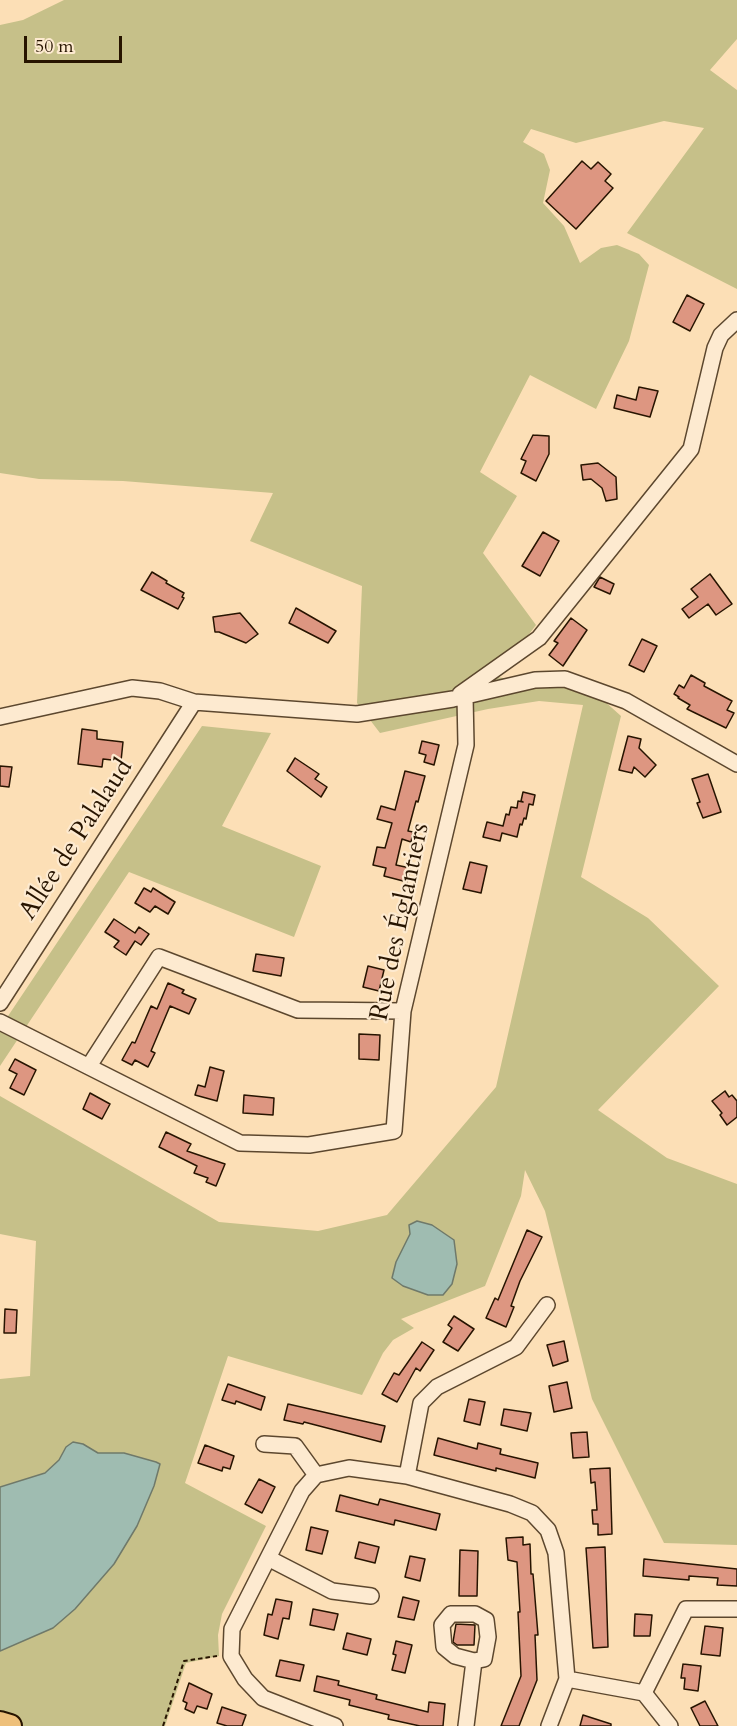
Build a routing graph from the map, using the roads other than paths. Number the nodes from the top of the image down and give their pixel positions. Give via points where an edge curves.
1 (737, 320) edge
2 (459, 698) junction
3 (194, 702) junction
4 (0, 717) edge
5 (737, 764) edge
6 (0, 1003) edge
7 (402, 1011) junction
8 (0, 1022) edge
9 (89, 1066) junction
10 (546, 1305) dead end
11 (264, 1444) dead end
12 (316, 1474) junction
13 (407, 1476) junction
14 (268, 1558) junction
15 (371, 1596) dead end
16 (737, 1610) edge
17 (474, 1661) dead end
18 (567, 1679) junction
19 (644, 1693) junction
20 (0, 1723) edge
21 (10, 1726) edge
22 (334, 1726) edge
23 (466, 1726) edge
24 (549, 1726) edge
25 (670, 1726) edge

1 - 2 street via 715,348 691,449 539,638
2 - 3 street via 357,714
2 - 5 street via 535,680 565,680 626,701
2 - 7 street, Rue des Églantiers via 466,744
3 - 4 street via 132,688
3 - 6 street, Allée de Palalaud
7 - 9 street via 298,1011 159,957
7 - 9 street, Rue des Églantiers via 394,1131 309,1145 240,1143
8 - 9 street, Rue des Églantiers
10 - 13 street via 516,1347 437,1386 421,1403
11 - 12 street via 295,1446
12 - 13 street via 349,1468
12 - 14 street via 302,1491
13 - 18 street via 510,1504 532,1513 548,1530 556,1553
14 - 15 street via 332,1591
14 - 22 street via 232,1629 231,1656 263,1698
16 - 19 street via 686,1609
17 - 23 street
18 - 19 street
18 - 24 street
19 - 25 street
20 - 21 main road

